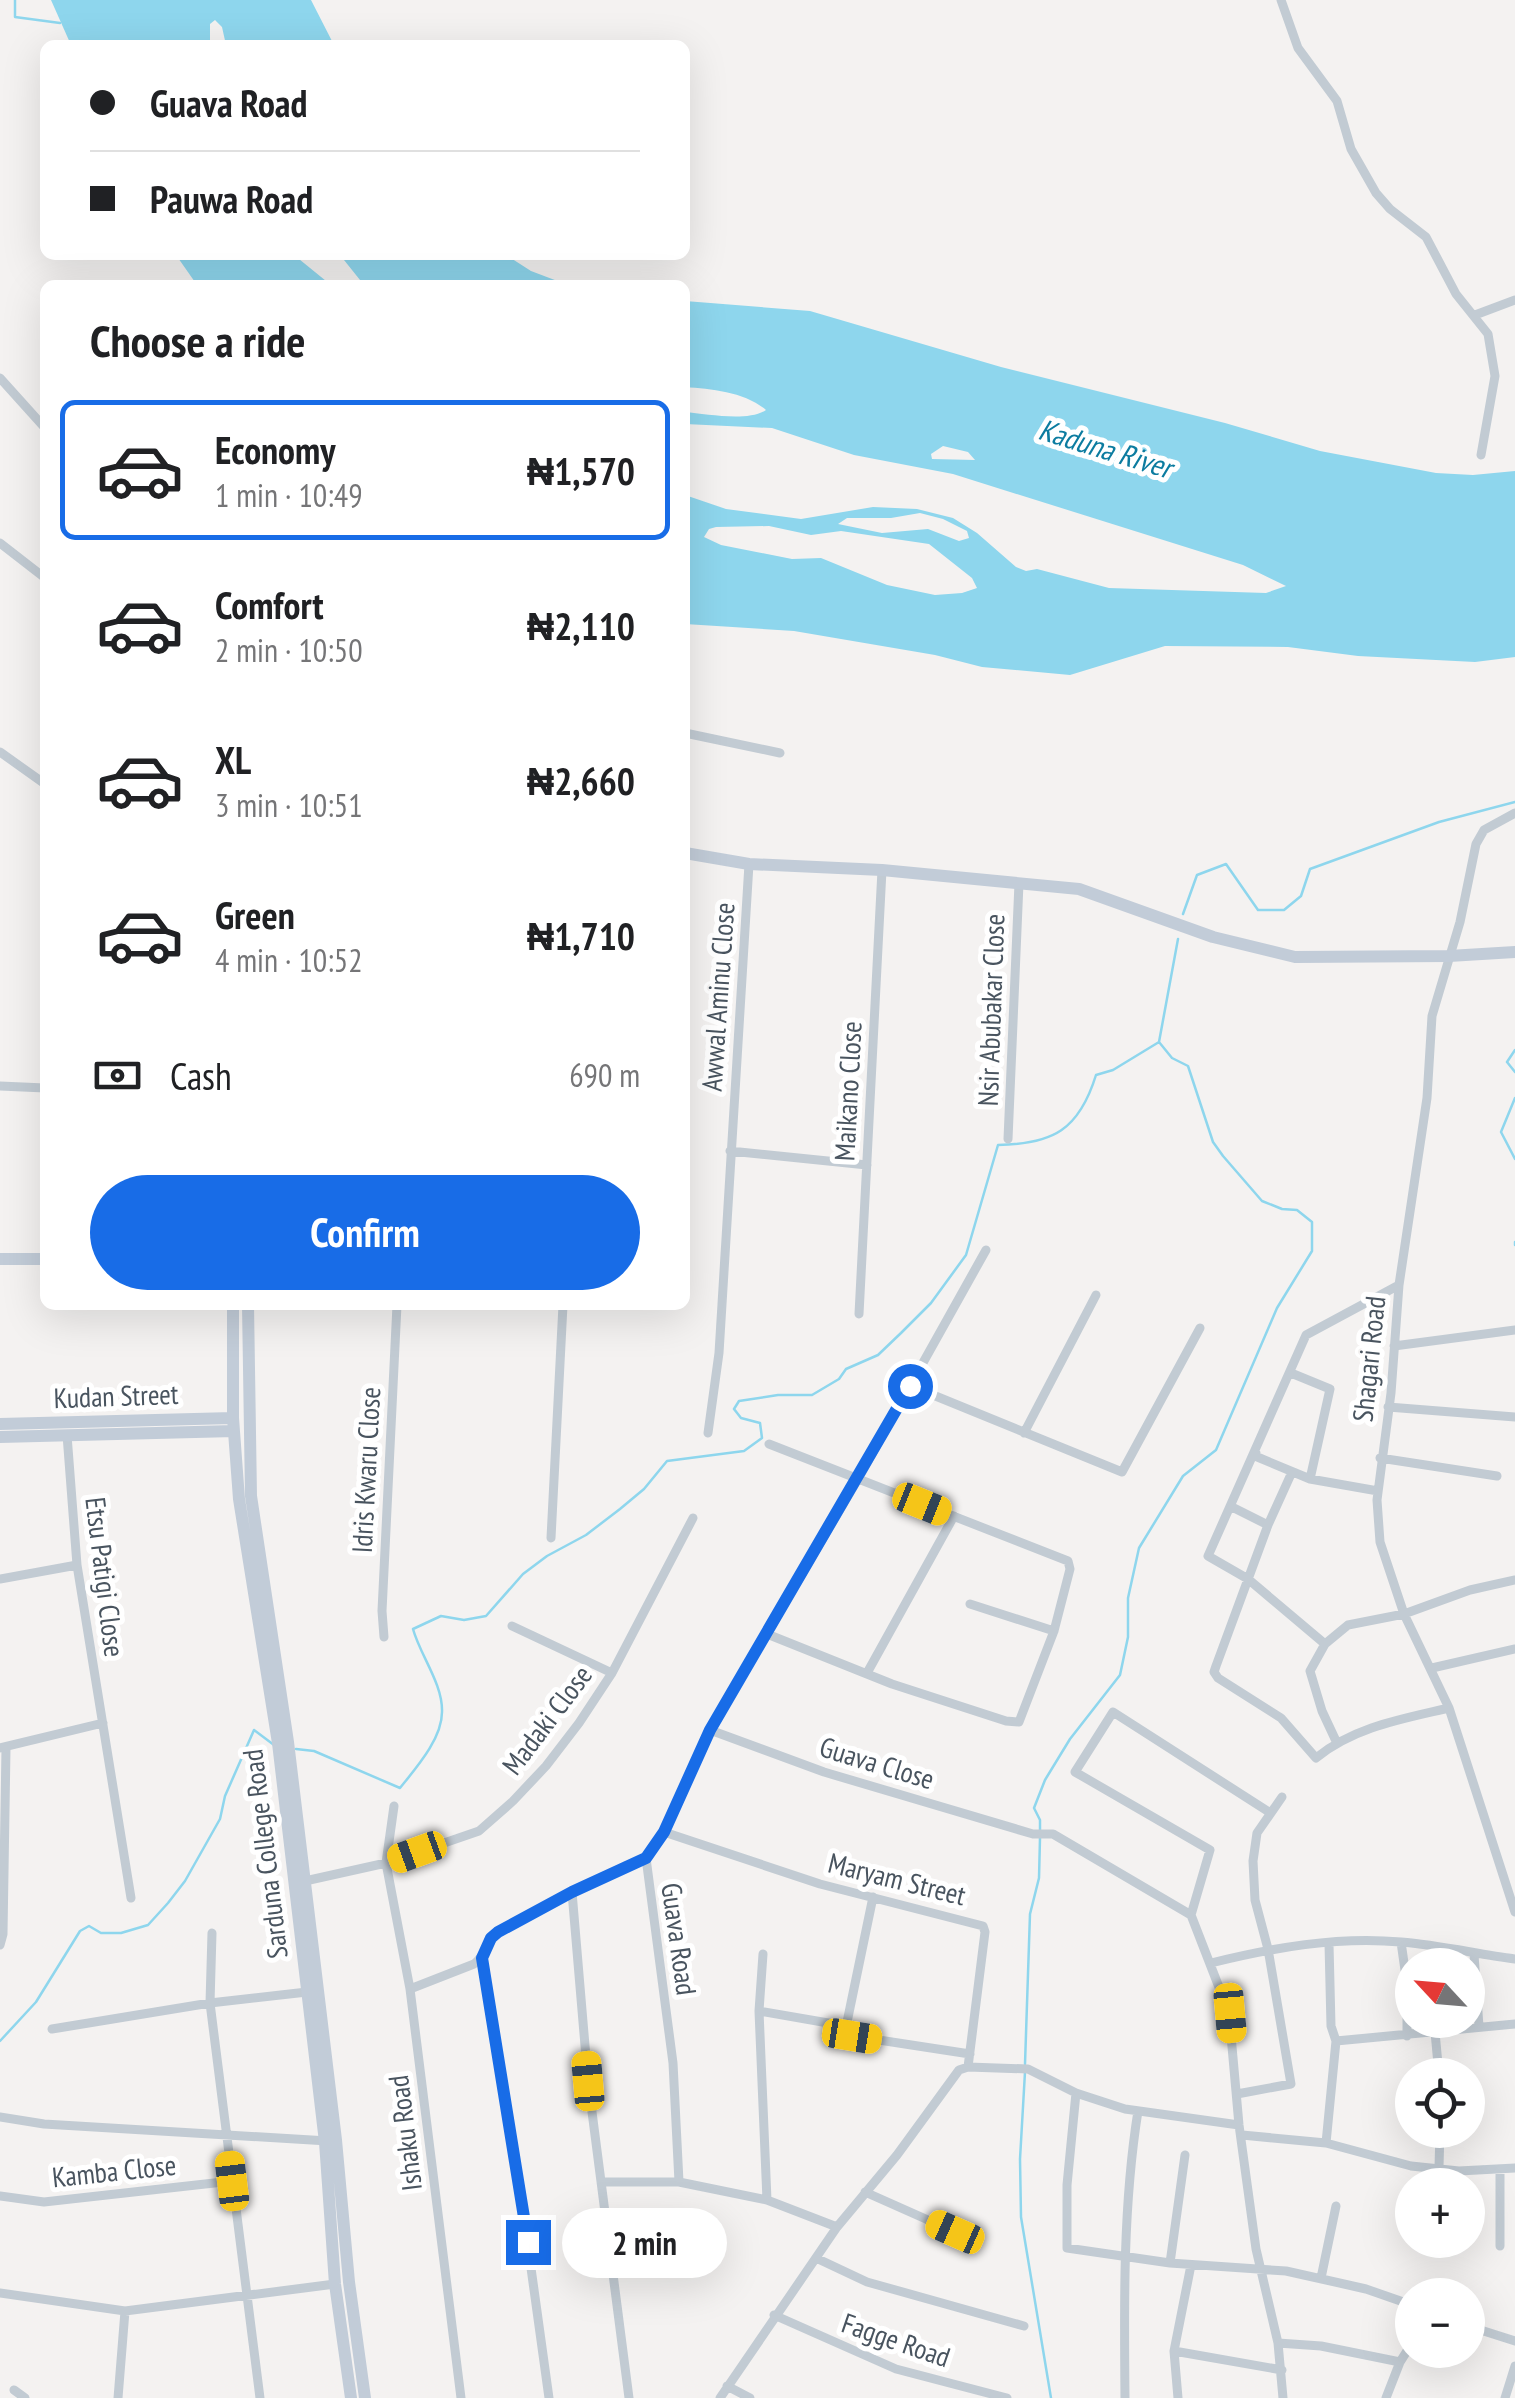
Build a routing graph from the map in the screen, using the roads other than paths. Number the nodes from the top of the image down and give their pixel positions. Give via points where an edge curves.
1 (1281, 0) edge
2 (1515, 300) edge
3 (1475, 315) junction
4 (0, 378) edge
5 (40, 422) edge
6 (1481, 455) dead end
7 (0, 543) edge
8 (40, 574) edge
9 (690, 734) edge
10 (0, 752) edge
11 (780, 753) dead end
12 (40, 780) edge
13 (1515, 814) edge
14 (690, 855) edge
15 (749, 864) junction
16 (882, 870) junction
17 (1019, 883) junction
18 (1515, 952) edge
19 (1449, 956) junction
20 (0, 1086) edge
21 (40, 1088) edge
22 (1008, 1139) dead end
23 (730, 1152) junction
24 (867, 1165) junction
25 (986, 1250) dead end
26 (0, 1259) edge
27 (40, 1259) edge
28 (1398, 1285) junction
29 (1096, 1295) dead end
30 (233, 1310) edge
31 (248, 1310) edge
32 (397, 1310) edge
33 (563, 1310) edge
34 (859, 1314) dead end
35 (1200, 1328) dead end
36 (1515, 1330) edge
37 (1394, 1346) junction
38 (1292, 1373) junction
39 (910, 1386) junction
40 (1388, 1407) junction
41 (1515, 1417) edge
42 (0, 1424) edge
43 (234, 1424) junction
44 (708, 1433) dead end
45 (1024, 1433) junction
46 (67, 1435) junction
47 (0, 1437) edge
48 (769, 1444) dead end
49 (1256, 1453) junction
50 (1380, 1458) junction
51 (1292, 1472) junction
52 (1497, 1476) dead end
53 (858, 1478) junction
54 (1310, 1479) junction
55 (1378, 1491) junction
56 (1232, 1506) junction
57 (954, 1516) junction
58 (693, 1518) dead end
59 (1268, 1525) junction
60 (552, 1538) dead end
61 (77, 1566) junction
62 (1248, 1579) junction
63 (0, 1580) edge
64 (1515, 1580) edge
65 (970, 1604) dead end
66 (1404, 1614) junction
67 (512, 1626) dead end
68 (1054, 1631) junction
69 (767, 1634) junction
70 (384, 1637) dead end
71 (1324, 1644) junction
72 (1515, 1649) edge
73 (1432, 1668) junction
74 (612, 1672) junction
75 (866, 1673) junction
76 (1449, 1708) junction
77 (103, 1723) junction
78 (710, 1730) junction
79 (1336, 1741) junction
80 (283, 1742) junction
81 (3, 1748) edge
82 (285, 1760) junction
83 (1282, 1796) dead end
84 (394, 1806) dead end
85 (1269, 1812) junction
86 (664, 1832) junction
87 (646, 1858) junction
88 (386, 1863) junction
89 (305, 1881) junction
90 (572, 1892) junction
91 (872, 1897) junction
92 (130, 1898) dead end
93 (1515, 1912) edge
94 (1191, 1915) junction
95 (212, 1933) dead end
96 (1401, 1942) junction
97 (0, 1944) edge
98 (1329, 1944) junction
99 (1402, 1948) edge
100 (1438, 1948) edge
101 (1268, 1949) junction
102 (764, 1954) dead end
103 (1485, 1955) edge
104 (482, 1958) junction
105 (1515, 1959) edge
106 (1211, 1964) junction
107 (410, 1989) junction
108 (307, 1992) junction
109 (210, 2003) junction
110 (759, 2011) junction
111 (1515, 2024) edge
112 (1485, 2026) edge
113 (846, 2027) junction
114 (52, 2029) dead end
115 (1395, 2037) edge
116 (1336, 2041) junction
117 (970, 2054) junction
118 (968, 2066) junction
119 (1076, 2093) junction
120 (1236, 2094) junction
121 (1138, 2111) junction
122 (0, 2117) edge
123 (1240, 2130) junction
124 (226, 2135) junction
125 (330, 2141) junction
126 (1326, 2143) junction
127 (1440, 2148) edge
128 (1185, 2155) dead end
129 (1439, 2167) junction
130 (1515, 2168) edge
131 (1500, 2170) junction
132 (232, 2181) junction
133 (604, 2182) junction
134 (679, 2182) junction
135 (865, 2192) junction
136 (0, 2196) edge
137 (767, 2200) junction
138 (1336, 2206) dead end
139 (837, 2226) junction
140 (955, 2232) dead end
141 (1500, 2246) dead end
142 (1124, 2256) junction
143 (816, 2258) junction
144 (1170, 2263) junction
145 (1191, 2265) junction
146 (1260, 2271) junction
147 (1321, 2278) junction
148 (335, 2284) junction
149 (0, 2293) edge
150 (244, 2294) junction
151 (1395, 2300) edge
152 (125, 2312) junction
153 (774, 2315) junction
154 (1024, 2326) dead end
155 (1485, 2331) edge
156 (1515, 2341) edge
157 (1278, 2343) junction
158 (1174, 2351) junction
159 (1395, 2361) edge
160 (1515, 2366) edge
161 (1398, 2368) edge
162 (1282, 2370) junction
163 (727, 2386) junction
164 (14, 2390) dead end
165 (24, 2398) edge
166 (118, 2398) edge
167 (260, 2398) edge
168 (351, 2398) edge
169 (366, 2398) edge
170 (460, 2398) edge
171 (549, 2398) edge
172 (629, 2398) edge
173 (720, 2398) edge
174 (750, 2398) edge
175 (1007, 2398) edge
176 (1125, 2398) edge
177 (1178, 2398) edge
178 (1283, 2398) edge
179 (1386, 2398) edge
180 (1505, 2398) edge

1 - 3 street via 1298,48 1337,101 1351,149 1376,193 1426,237
2 - 3 street
3 - 6 street via 1488,334 1495,376
4 - 5 street
7 - 8 street
9 - 11 street
10 - 12 street
13 - 19 street, Shagari Road via 1484,830 1476,844
14 - 15 street
15 - 16 street
15 - 23 street, Awwal Aminu Close
16 - 17 street
16 - 24 street, Maikano Close
17 - 19 street via 1079,889 1213,937 1295,957
17 - 22 street, Nsir Abubakar Close
18 - 19 street
19 - 28 street, Shagari Road via 1432,1016
20 - 21 street
23 - 24 street
23 - 44 street, Awwal Aminu Close
24 - 34 street, Maikano Close
25 - 39 street, Guava Road
26 - 27 street
28 - 37 street, Shagari Road
28 - 38 street via 1306,1336
29 - 45 street
30 - 43 street, Sarduna College Road
31 - 80 street, Sarduna College Road via 252,1496
32 - 70 street, Idris Kwaru Close
33 - 60 street
35 - 45 street via 1122,1472
36 - 37 street
37 - 40 street, Shagari Road
38 - 49 street
38 - 54 street via 1330,1389
39 - 45 street
39 - 53 street, Guava Road
40 - 41 street
40 - 50 street, Shagari Road
42 - 43 street, Kudan Street
43 - 46 street
43 - 80 street, Sarduna College Road via 239,1499
46 - 47 street
46 - 61 street, Etsu Patigi Close
48 - 53 street
49 - 51 street
49 - 56 street
50 - 52 street
50 - 55 street, Shagari Road
51 - 54 street
51 - 59 street
53 - 57 street
53 - 69 street, Guava Road
54 - 55 street
55 - 66 street, Shagari Road via 1380,1542
56 - 59 street
56 - 62 street via 1208,1556
57 - 68 street via 1068,1561
57 - 75 street
58 - 74 street, Madaki Close
59 - 62 street
61 - 63 street
61 - 77 street, Etsu Patigi Close
62 - 71 street
62 - 79 street via 1214,1672 1281,1718 1316,1758
64 - 66 street
65 - 68 street
66 - 71 street via 1348,1624
66 - 73 street, Shagari Road
67 - 74 street
68 - 75 street via 1019,1722
69 - 75 street
69 - 78 street, Guava Road
71 - 79 street via 1311,1680
72 - 73 street
73 - 76 street, Shagari Road
74 - 88 street, Madaki Close via 546,1766 479,1831
76 - 79 street
76 - 93 street, Shagari Road
77 - 81 street
77 - 92 street, Etsu Patigi Close
78 - 86 street, Guava Road
78 - 94 street, Guava Close via 824,1772 1033,1834 1053,1834
80 - 82 street, Sarduna College Road
81 - 97 street via 7,1839
82 - 89 street, Sarduna College Road
82 - 108 street, Sarduna College Road
83 - 85 street
84 - 88 street, Ishaku Road
85 - 94 street via 1112,1712 1075,1772 1210,1850
85 - 101 street via 1256,1833 1253,1861
86 - 87 street, Guava Road
86 - 91 street, Maryam Street
87 - 90 street
87 - 134 street, Guava Road via 673,2063
88 - 89 street, Madaki Close
88 - 107 street, Ishaku Road
89 - 125 street, Sarduna College Road
90 - 104 street via 498,1932
90 - 133 street
91 - 113 street
91 - 117 street, Maryam Street via 983,1926
94 - 106 street
95 - 109 street
96 - 98 street
96 - 99 street
96 - 100 street
98 - 101 street
98 - 116 street
101 - 106 street
101 - 120 street via 1292,2084
102 - 110 street
103 - 105 street
104 - 107 street
104 - 171 street
106 - 120 street via 1230,2013
107 - 170 street, Ishaku Road
108 - 109 street
108 - 125 street, Sarduna College Road
109 - 114 street
109 - 124 street
110 - 113 street
110 - 137 street
111 - 112 street
113 - 117 street via 852,2036
115 - 116 street
116 - 126 street
117 - 118 street, Maryam Street
118 - 119 street via 1024,2068
118 - 135 street
119 - 121 street
119 - 142 street via 1067,2248
120 - 123 street
121 - 123 street
121 - 142 street
122 - 124 street
123 - 126 street
123 - 146 street
124 - 125 street
124 - 132 street
125 - 148 street, Sarduna College Road
125 - 169 street, Sarduna College Road
126 - 129 street
127 - 129 street
128 - 144 street
129 - 131 street
130 - 131 street
131 - 141 street
132 - 136 street, Kamba Close via 44,2202
132 - 150 street
133 - 134 street
133 - 172 street
134 - 137 street
135 - 139 street
135 - 140 street
137 - 139 street
138 - 147 street
139 - 143 street
142 - 144 street
142 - 176 street
143 - 153 street
143 - 154 street via 866,2282
144 - 145 street
145 - 146 street
145 - 158 street
146 - 147 street
146 - 157 street
147 - 151 street
148 - 150 street
148 - 168 street, Sarduna College Road
149 - 152 street
150 - 152 street
150 - 167 street
152 - 166 street
153 - 163 street
153 - 175 street, Fagge Road via 896,2368
155 - 156 street
157 - 159 street
157 - 162 street
158 - 162 street
158 - 177 street
160 - 180 street
161 - 179 street
162 - 178 street
163 - 173 street
163 - 174 street
164 - 165 street

